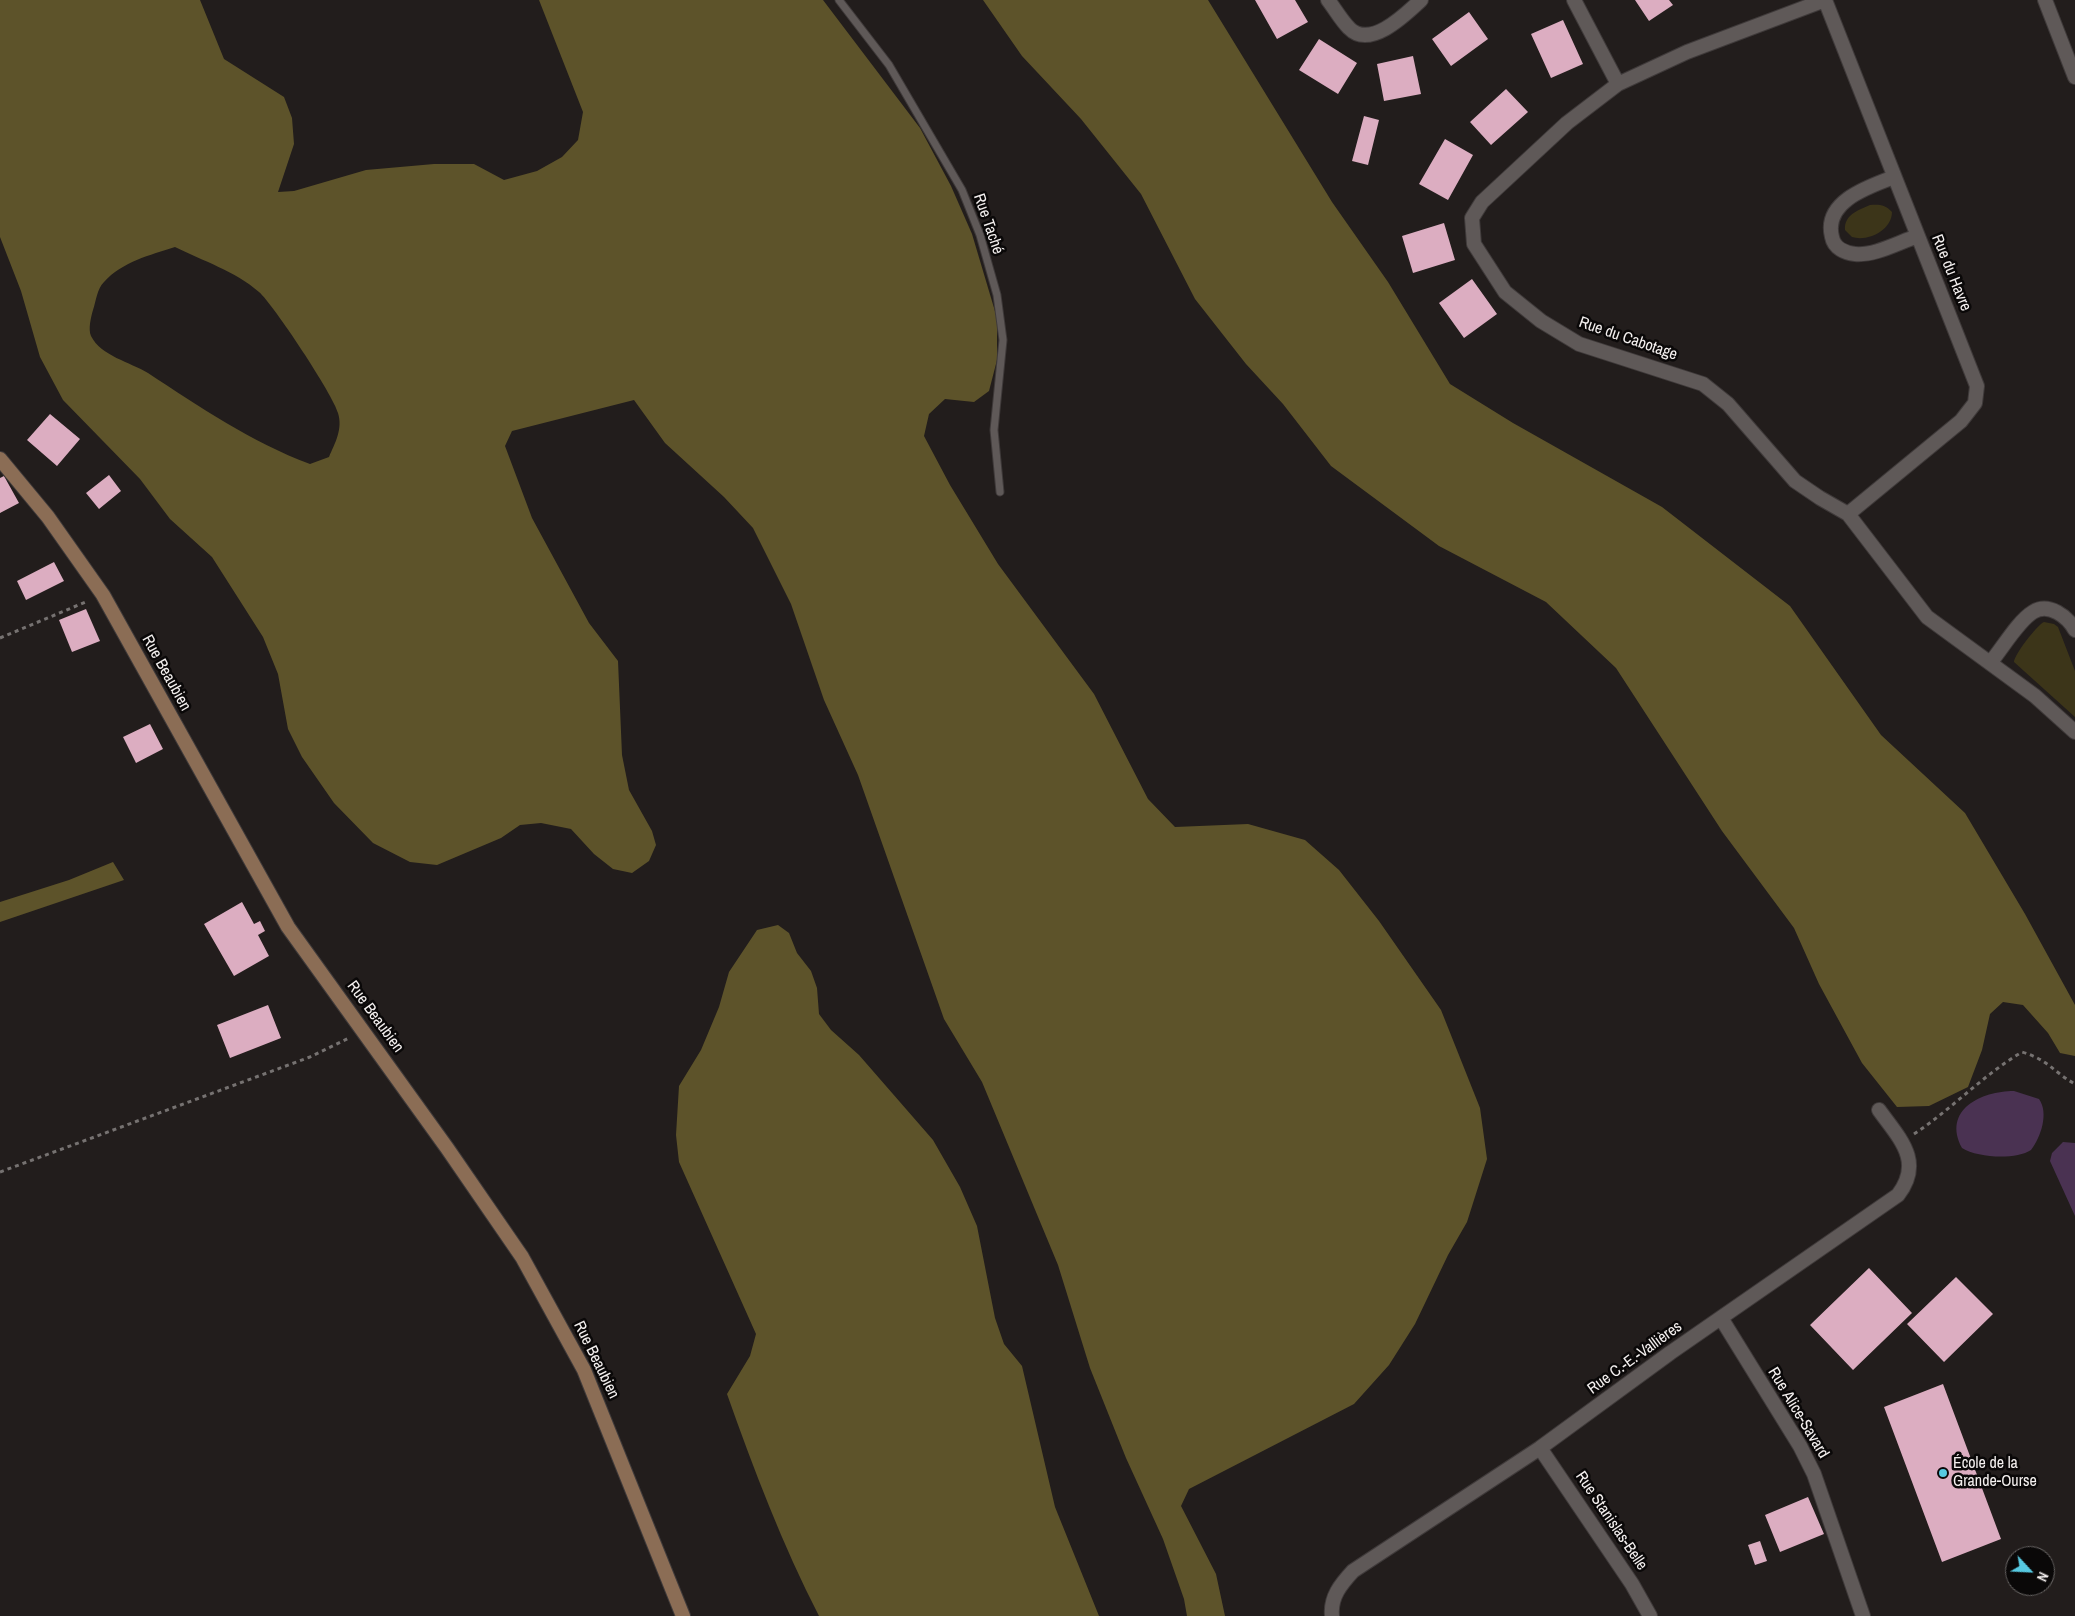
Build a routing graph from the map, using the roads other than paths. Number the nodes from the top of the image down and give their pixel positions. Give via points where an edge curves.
1 (838, 0) edge
2 (1328, 0) edge
3 (1421, 0) edge
4 (1574, 0) edge
5 (1825, 0) edge
6 (2045, 0) edge
7 (2075, 77) edge
8 (1618, 84) junction
9 (1894, 177) junction
10 (1918, 236) junction
11 (0, 459) edge
12 (1000, 492) dead end
13 (1848, 514) junction
14 (2075, 630) edge
15 (1990, 663) junction
16 (2075, 732) edge
17 (1879, 1110) dead end
18 (1721, 1318) junction
19 (1540, 1448) junction
20 (683, 1616) edge
21 (1332, 1616) edge
22 (1650, 1616) edge
23 (1863, 1616) edge

1 - 12 lane, Rue Taché via 889,65 962,190 980,235 997,295 1003,340 994,430
2 - 3 street via 1350,30 1368,35 1387,29
4 - 8 street
5 - 8 street, Rue du Cabotage via 1687,52
5 - 9 street, Rue du Havre
6 - 7 street
8 - 13 street, Rue du Cabotage via 1567,123 1482,202 1472,218 1474,244 1505,292 1541,322 1580,344 1703,384 1728,404 1795,481
9 - 10 street, Rue du Havre
9 - 10 street via 1850,197 1835,212 1829,226 1833,242 1842,251 1857,254
10 - 13 street, Rue du Havre via 1971,368 1977,386 1975,403 1961,421
11 - 20 main road, Rue Beaubien via 48,517 103,595 288,927 522,1257 584,1370
13 - 15 street, Rue du Cabotage via 1927,617
14 - 15 street via 2060,613 2047,608 2034,611
15 - 16 street, Rue du Cabotage via 2035,696
17 - 18 street, Rue C.-E.-Vallières via 1901,1142 1910,1168 1908,1180 1898,1195
18 - 19 street, Rue C.-E.-Vallières
18 - 23 street, Rue Alice-Savard via 1814,1474
19 - 21 street, Rue C.-E.-Vallières via 1353,1571 1336,1593 1331,1607
19 - 22 street, Rue Stanislas-Belle

